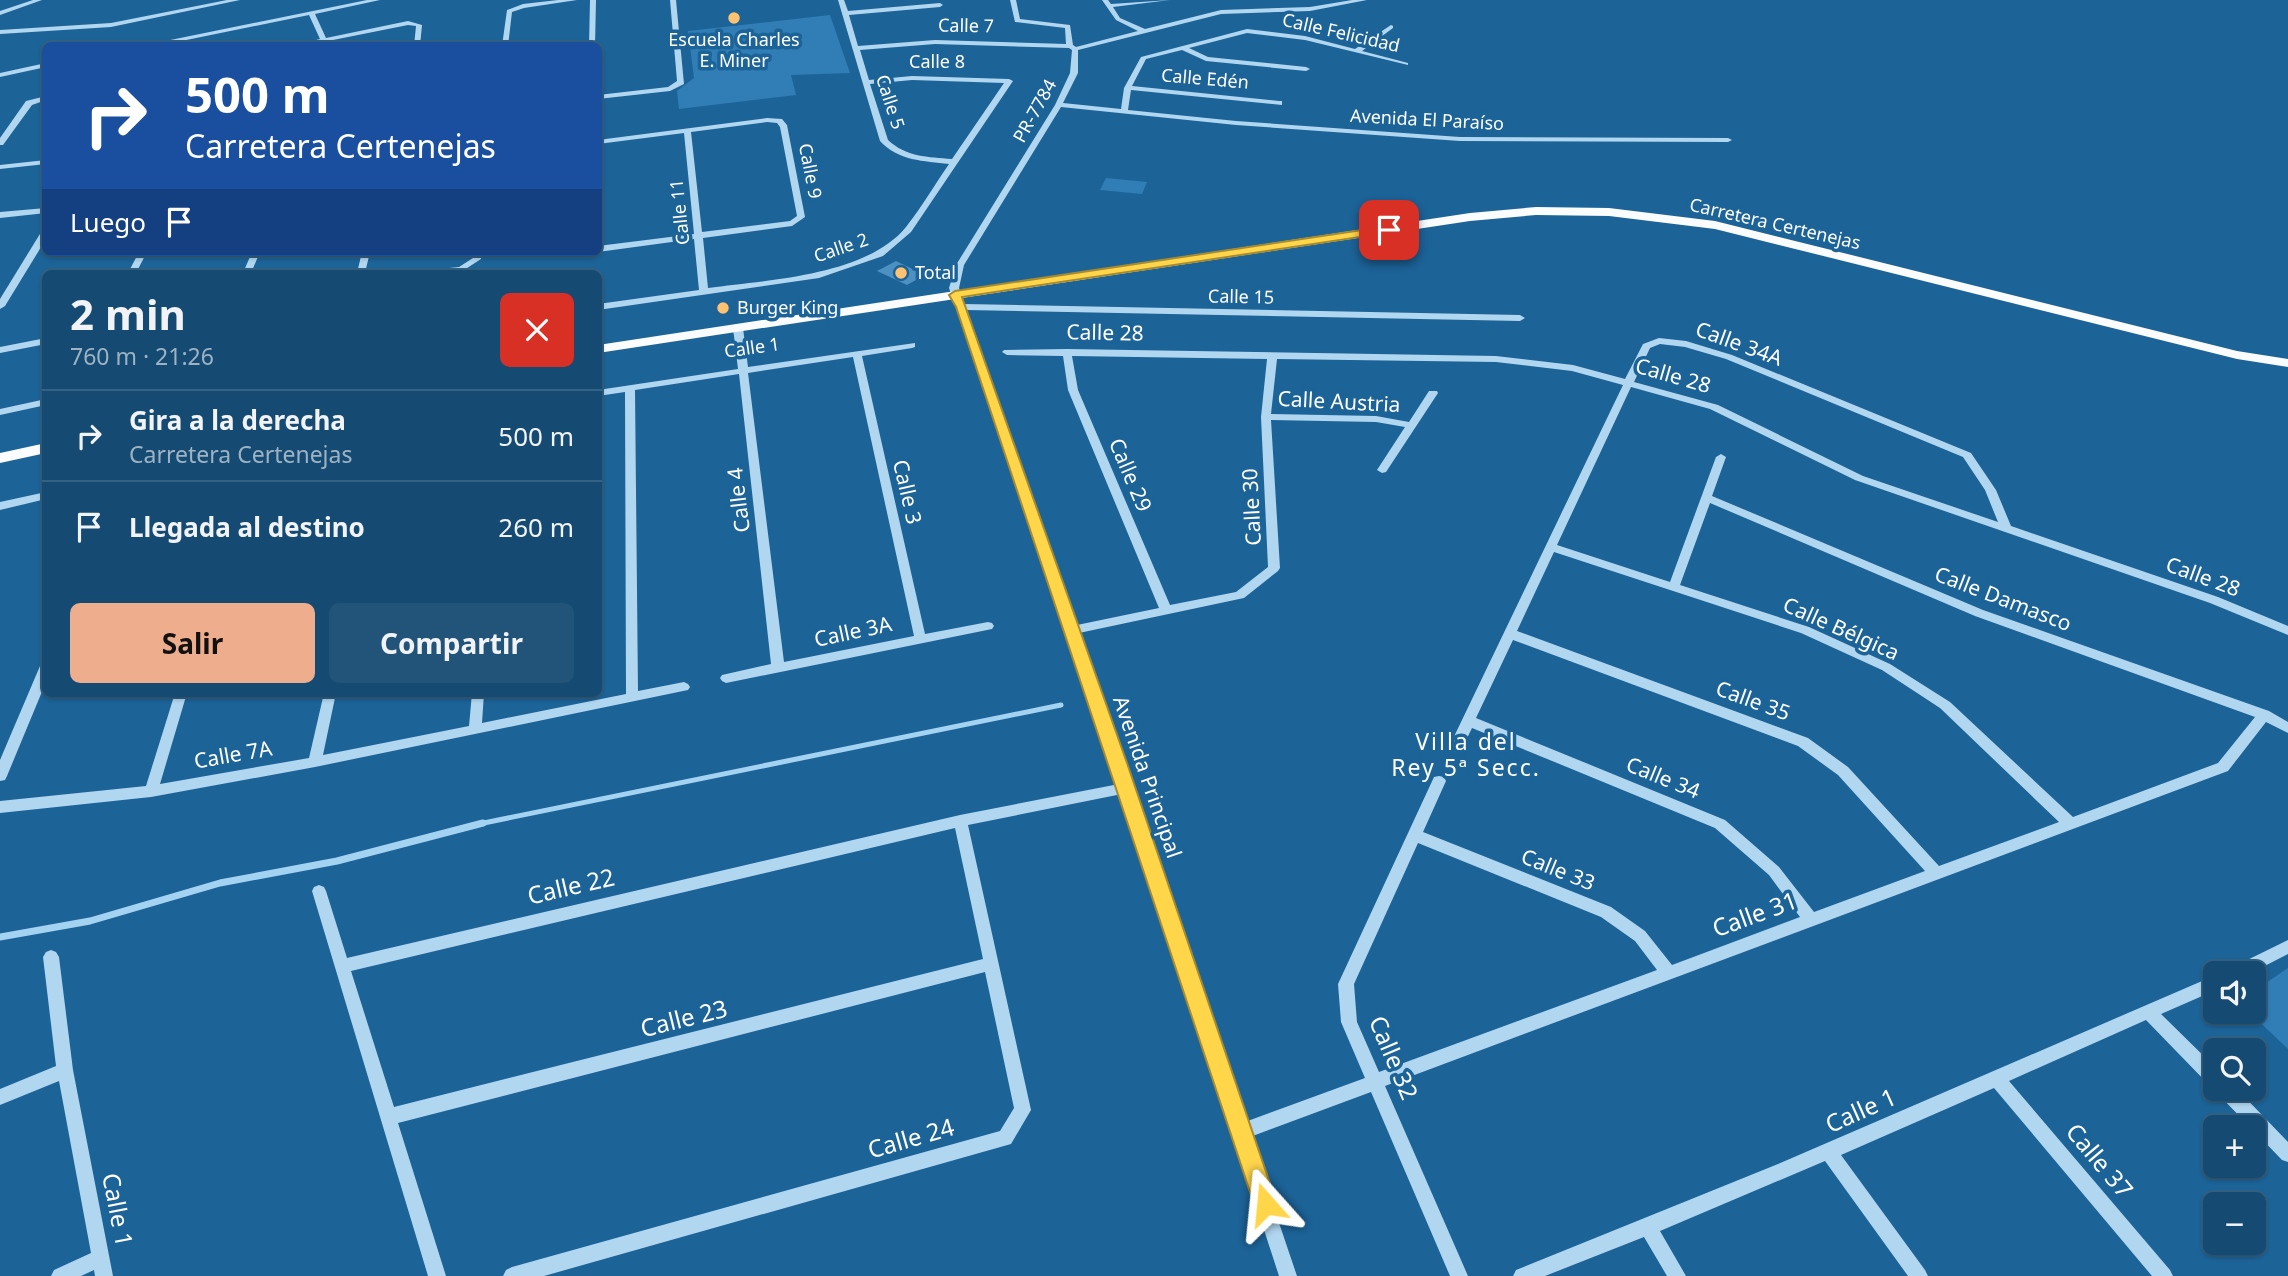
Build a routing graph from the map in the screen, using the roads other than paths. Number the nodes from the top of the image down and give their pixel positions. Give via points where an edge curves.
1 (39, 0) edge
2 (237, 0) edge
3 (377, 0) edge
4 (574, 0) edge
5 (593, 0) edge
6 (673, 0) edge
7 (841, 0) edge
8 (1013, 0) edge
9 (1167, 0) edge
10 (1364, 0) edge
11 (1107, 3) edge
12 (940, 5) dead end
13 (0, 13) edge
14 (311, 13) junction
15 (844, 13) junction
16 (1391, 27) dead end
17 (1143, 31) junction
18 (0, 32) edge
19 (164, 42) edge
20 (325, 42) edge
21 (329, 42) edge
22 (417, 42) edge
23 (505, 42) edge
24 (592, 42) edge
25 (1072, 47) junction
26 (1182, 47) junction
27 (855, 48) junction
28 (1357, 51) junction
29 (1406, 64) dead end
30 (42, 66) edge
31 (1306, 69) dead end
32 (0, 75) edge
33 (1009, 81) joint
34 (865, 82) junction
35 (1128, 88) junction
36 (602, 97) edge
37 (42, 98) edge
38 (1279, 103) dead end
39 (1059, 105) junction
40 (1125, 111) junction
41 (687, 130) junction
42 (1728, 140) dead end
43 (602, 141) edge
44 (0, 143) edge
45 (42, 162) edge
46 (954, 162) junction
47 (1, 167) edge
48 (42, 210) edge
49 (0, 215) edge
50 (698, 237) junction
51 (42, 238) edge
52 (602, 249) edge
53 (477, 256) edge
54 (453, 270) edge
55 (704, 292) junction
56 (959, 301) junction
57 (0, 306) edge
58 (602, 306) edge
59 (1520, 318) dead end
60 (738, 328) junction
61 (42, 342) edge
62 (912, 345) dead end
63 (602, 348) edge
64 (0, 350) edge
65 (1007, 352) dead end
66 (1067, 352) junction
67 (857, 354) junction
68 (1272, 356) junction
69 (2288, 363) edge
70 (743, 370) junction
71 (1630, 383) junction
72 (629, 388) junction
73 (602, 392) edge
74 (1433, 393) dead end
75 (42, 403) edge
76 (0, 412) edge
77 (1266, 417) junction
78 (1410, 425) junction
79 (42, 449) edge
80 (1721, 457) dead end
81 (0, 458) edge
82 (1382, 470) dead end
83 (42, 496) edge
84 (1707, 498) junction
85 (0, 506) edge
86 (2006, 529) junction
87 (1551, 547) junction
88 (1674, 586) junction
89 (1166, 610) junction
90 (988, 626) dead end
91 (1072, 630) junction
92 (2288, 631) edge
93 (1511, 634) junction
94 (920, 638) junction
95 (778, 667) junction
96 (42, 676) edge
97 (726, 678) dead end
98 (684, 687) dead end
99 (180, 697) edge
100 (329, 697) edge
101 (478, 697) edge
102 (632, 697) junction
103 (2264, 715) junction
104 (1469, 721) junction
105 (2288, 728) edge
106 (475, 729) junction
107 (1456, 747) dead end
108 (315, 762) junction
109 (0, 776) edge
110 (1439, 781) dead end
111 (1127, 788) junction
112 (151, 791) junction
113 (0, 807) edge
114 (960, 821) junction
115 (2071, 824) junction
116 (1414, 835) junction
117 (1936, 873) junction
118 (319, 891) dead end
119 (1810, 919) junction
120 (2288, 947) edge
121 (51, 957) dead end
122 (2260, 961) edge
123 (991, 964) junction
124 (342, 967) junction
125 (1668, 972) junction
126 (2203, 988) edge
127 (2148, 1012) junction
128 (2203, 1067) edge
129 (65, 1070) junction
130 (1996, 1078) junction
131 (1377, 1082) junction
132 (0, 1097) edge
133 (2237, 1101) edge
134 (388, 1117) junction
135 (1243, 1132) junction
136 (1829, 1152) junction
137 (81, 1153) joint
138 (2288, 1154) edge
139 (1648, 1228) junction
140 (102, 1267) edge
141 (60, 1276) edge
142 (437, 1276) edge
143 (512, 1276) edge
144 (1288, 1276) edge
145 (1459, 1276) edge
146 (1522, 1276) edge
147 (1677, 1276) edge
148 (1919, 1276) edge
149 (2164, 1276) edge

1 - 13 street
2 - 18 street via 111,25
3 - 14 street
4 - 23 street via 509,11
5 - 24 street
6 - 36 street via 681,82 670,89
7 - 15 street, Calle 5
8 - 25 street via 1017,20 1068,26
9 - 11 street
10 - 17 street via 1310,9 1221,12
11 - 17 street via 1118,19
12 - 15 street
14 - 19 street
14 - 20 street
15 - 27 street, Calle 5
16 - 28 street
17 - 25 street
21 - 22 street via 408,23 419,25
25 - 27 street, Calle 7 via 935,43
25 - 39 street, PR-7784 / PR-7784 via 1074,73
26 - 28 street, Calle Felicidad via 1247,31
26 - 31 street via 1206,59
26 - 35 street, Calle Felicidad via 1143,58
27 - 34 street, Calle 5
28 - 29 street, Calle Felicidad
30 - 32 street
33 - 34 street, Calle 8 via 912,78
33 - 46 street, Calle 2
34 - 46 street, Calle 5 via 884,141 894,152
35 - 38 street, Calle Edén
35 - 40 street, Calle Felicidad
37 - 44 street via 29,103
39 - 40 street
39 - 56 street, PR-7784 / PR-7784 via 960,265
40 - 42 street, Avenida El Paraíso via 1460,139
41 - 43 street
41 - 50 street, Calle 11
41 - 50 street, Calle 9 via 779,121 784,127 801,217 792,223
45 - 47 street
46 - 55 street, Calle 2 via 908,230 880,254 819,275
48 - 49 street
50 - 52 street
50 - 55 street, Calle 11
51 - 57 street
53 - 54 street
55 - 58 street, Calle 2
56 - 59 street, Calle 15
56 - 60 main road, Carretera Certenejas
56 - 69 main road, Carretera Certenejas via 1470,217 1536,211 1609,212 1715,225 2237,355
56 - 91 street, Avenida Principal
60 - 63 main road, Carretera Certenejas
60 - 70 street, Calle 4
61 - 64 street
62 - 67 street, Calle 1
65 - 66 street, Calle 28
66 - 68 street, Calle 28
66 - 89 street, Calle 29 via 1073,390
67 - 70 street, Calle 1
67 - 94 street, Calle 3
68 - 71 street, Calle 28 via 1496,359 1573,369
68 - 77 street, Calle 30
70 - 72 street, Calle 1
70 - 95 street, Calle 4
71 - 86 street, Calle 28 via 1714,407 1859,478
71 - 86 street, Calle 34A via 1646,346 1659,341 1729,357 1967,456 1996,498
71 - 87 street, Calle 34A
72 - 73 street, Calle 1
72 - 102 street
74 - 78 street
75 - 76 street
77 - 78 street, Calle Austria via 1376,419
77 - 89 street, Calle 30 via 1274,568 1240,595
78 - 82 street
79 - 81 main road
80 - 84 street
83 - 85 street
84 - 88 street
84 - 103 street, Calle Damasco via 1979,613
86 - 92 street, Calle 28 via 2214,600
87 - 88 street, Calle Bélgica
87 - 93 street, Calle 34A
88 - 115 street, Calle Bélgica via 1805,630 1886,667 1945,705
89 - 91 street, Calle 30
90 - 94 street, Calle 3A
91 - 111 street, Avenida Principal
93 - 104 street, Calle 34A
93 - 117 street, Calle 35 via 1803,742 1843,771
94 - 95 street, Calle 3A
95 - 97 street, Calle 3A
96 - 109 street
98 - 102 street, Calle 7A
99 - 112 street
100 - 108 street
101 - 106 street
102 - 106 street, Calle 7A
103 - 105 street, Calle Damasco
103 - 115 street, Calle 31 via 2223,767
104 - 107 street, Calle 34A
104 - 119 street, Calle 34 via 1720,824 1774,871
106 - 108 street, Calle 7A
108 - 112 street, Calle 7A
110 - 116 street, Calle 32
111 - 114 street, Calle 22
111 - 135 street, Avenida Principal
112 - 113 street, Calle 7A
114 - 123 street, Calle 24
114 - 124 street, Calle 22
115 - 117 street, Calle 31
116 - 125 street, Calle 33 via 1606,912 1640,936
116 - 131 street, Calle 32 via 1346,984 1349,1022
117 - 119 street, Calle 31
118 - 124 street
119 - 125 street, Calle 31
120 - 122 street
121 - 129 street
123 - 134 street, Calle 23
123 - 143 street, Calle 24 via 1023,1110 1005,1138
124 - 134 street
125 - 131 street, Calle 31
126 - 127 street, Calle 1
127 - 128 street
127 - 130 street, Calle 1
129 - 132 street
129 - 137 street
130 - 136 street, Calle 1
130 - 149 street, Calle 37
131 - 135 street, Calle 31
131 - 145 street, Calle 32
133 - 138 street
134 - 142 street
135 - 144 street, Avenida Principal
136 - 139 street, Calle 1
136 - 148 street
137 - 140 street, Calle 1
139 - 146 street, Calle 1
139 - 147 street
140 - 141 street

